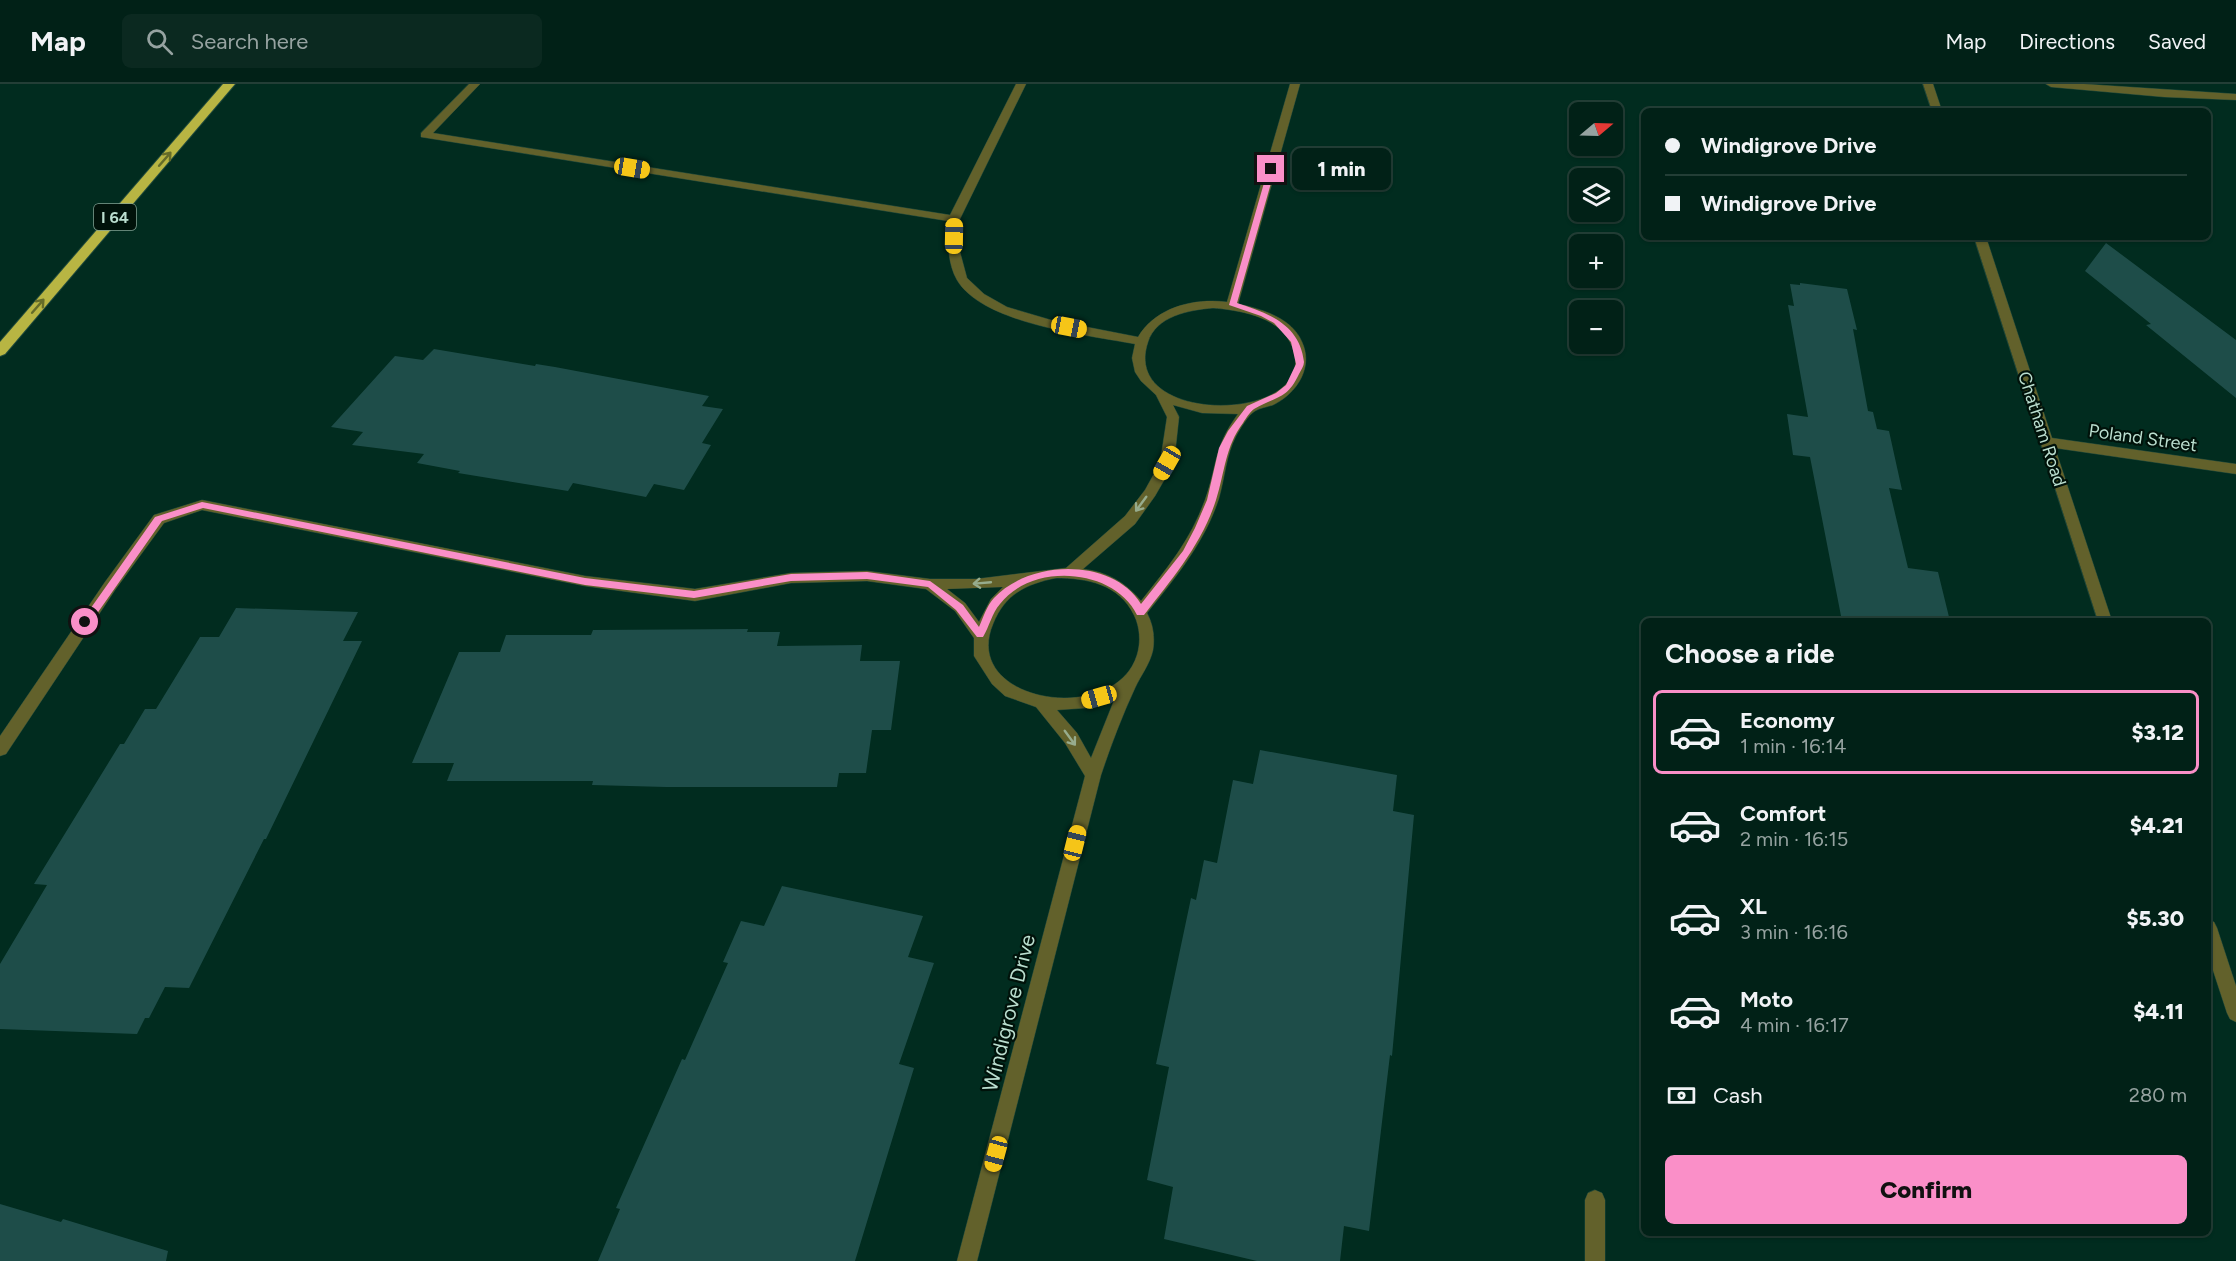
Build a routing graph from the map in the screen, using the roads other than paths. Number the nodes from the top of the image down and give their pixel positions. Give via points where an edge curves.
1 (229, 84) edge
2 (475, 84) edge
3 (1021, 84) edge
4 (1295, 84) edge
5 (1928, 84) edge
6 (2051, 84) edge
7 (2236, 97) edge
8 (1936, 108) edge
9 (954, 219) junction
10 (1981, 240) edge
11 (1232, 305) junction
12 (1140, 341) junction
13 (0, 351) edge
14 (1161, 393) junction
15 (1250, 408) junction
16 (2045, 442) junction
17 (2236, 469) edge
18 (1069, 573) junction
19 (1033, 578) junction
20 (930, 584) junction
21 (1140, 612) junction
22 (2104, 618) edge
23 (980, 635) junction
24 (1132, 678) junction
25 (1042, 704) junction
26 (0, 749) edge
27 (1093, 775) junction
28 (2211, 937) edge
29 (2236, 1013) edge
30 (1595, 1200) dead end
31 (967, 1261) edge
32 (1595, 1261) edge

13 -> 1 highway, I 64
2 - 9 street via 425,135
3 - 9 street
4 - 11 street
5 - 8 street
6 - 7 street
9 - 12 street via 954,252 962,279 980,297 1004,310 1050,324
10 - 16 street, Chatham Road
11 - 12 street via 1193,305 1175,310 1147,329
11 - 15 street via 1277,322 1295,341 1299,352 1300,364 1290,386
12 - 14 street via 1138,359 1145,377
14 - 15 street via 1202,409
14 -> 18 street via 1173,417 1167,463 1130,520
15 - 21 street via 1224,448 1212,500 1187,553
16 - 17 street, Poland Street
16 - 22 street, Chatham Road
18 - 19 street
18 - 21 street via 1102,579 1121,589
19 -> 20 street
19 - 23 street via 1012,587 996,602
20 - 23 street via 960,607
20 - 26 street via 867,576 791,578 694,595 585,581 202,505 159,519
21 - 24 street via 1148,641
23 - 25 street via 981,653 1001,685 1019,697
24 - 25 street via 1114,692 1068,706
24 - 27 street, Windigrove Drive via 1108,729
25 -> 27 street via 1071,738
27 - 31 street, Windigrove Drive
28 - 29 street
30 - 32 street

